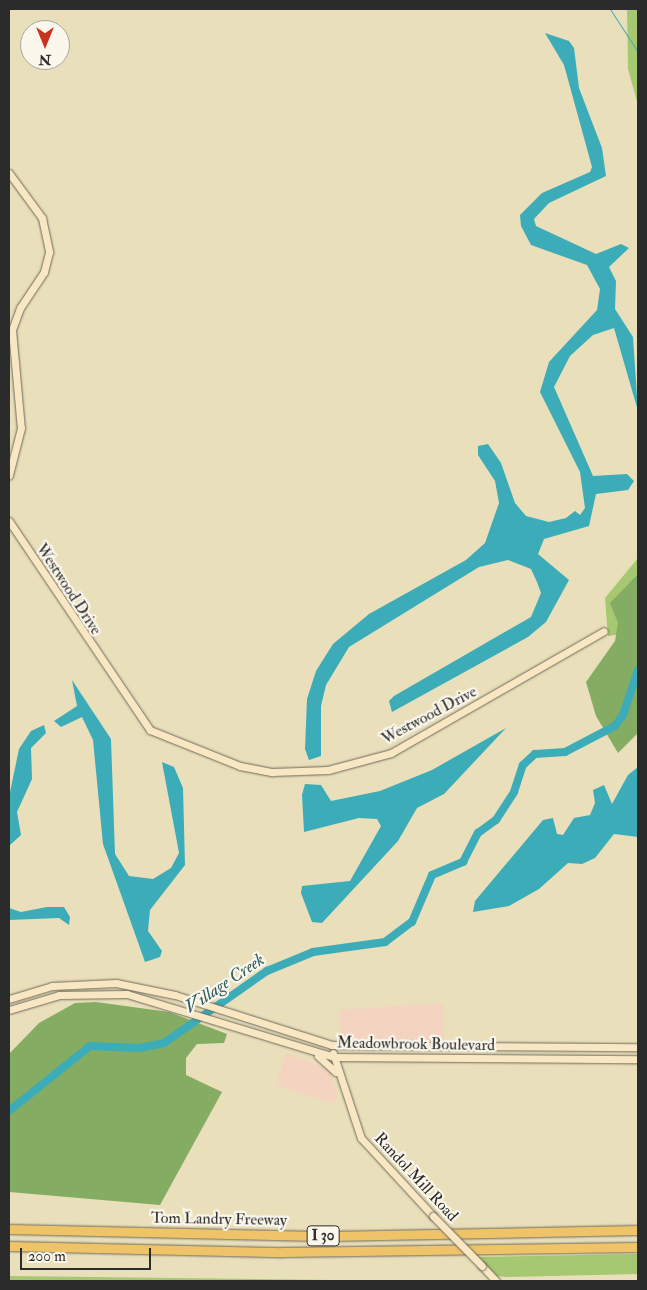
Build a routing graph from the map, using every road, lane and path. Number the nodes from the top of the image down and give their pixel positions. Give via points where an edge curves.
1 (9, 173) edge
2 (9, 475) edge
3 (9, 521) edge
4 (604, 631) dead end
5 (9, 999) edge
6 (9, 1010) edge
7 (332, 1045) junction
8 (340, 1046) junction
9 (535, 1047) junction
10 (638, 1047) edge
11 (313, 1054) junction
12 (337, 1058) junction
13 (534, 1059) junction
14 (638, 1059) edge
15 (338, 1075) junction
16 (9, 1230) edge
17 (638, 1230) edge
18 (9, 1246) edge
19 (638, 1247) edge
20 (496, 1281) edge

1 - 2 street via 42,218 49,252 44,272 20,308 12,330 21,428
3 - 4 street, Westwood Drive via 150,730 240,766 272,772 328,770 391,753
5 - 7 street via 73,983 147,987
6 - 11 street, Meadowbrook Boulevard via 50,997 91,992 142,996
7 - 8 street, Meadowbrook Boulevard
7 - 12 street, Randol Mill Road
8 - 9 street, Meadowbrook Boulevard
8 - 12 street, Randol Mill Road
9 - 10 street, Meadowbrook Boulevard
9 - 13 street
11 - 12 street, Meadowbrook Boulevard
11 - 15 street
12 - 13 street, Meadowbrook Boulevard
12 - 15 street, Randol Mill Road
13 - 14 street, Meadowbrook Boulevard
15 - 20 street, Randol Mill Road, bridge via 361,1138
16 - 17 highway, Tom Landry Freeway / I 30 via 320,1236
18 - 19 highway, Tom Landry Freeway / I 30 via 283,1252

